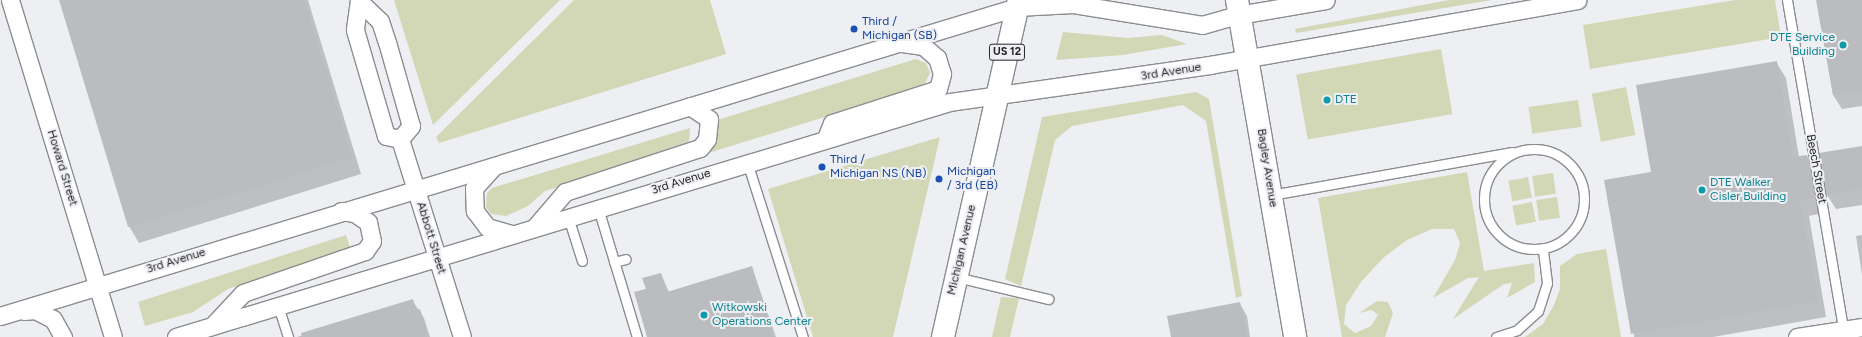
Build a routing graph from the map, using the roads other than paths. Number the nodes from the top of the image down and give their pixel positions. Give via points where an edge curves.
1 (10, 0) edge
2 (1326, 0) edge
3 (1504, 0) edge
4 (1577, 0) edge
5 (1787, 0) edge
6 (359, 1) edge
7 (1018, 4) edge
8 (1237, 7) edge
9 (1517, 11) junction
10 (895, 44) junction
11 (1247, 58) junction
12 (997, 97) junction
13 (690, 106) junction
14 (826, 138) junction
15 (400, 139) junction
16 (1525, 150) junction
17 (747, 162) junction
18 (496, 164) junction
19 (416, 188) junction
20 (1271, 195) junction
21 (598, 208) junction
22 (341, 211) junction
23 (568, 217) junction
24 (535, 227) junction
25 (514, 234) junction
26 (1544, 248) junction
27 (437, 257) junction
28 (626, 259) dead end
29 (582, 261) dead end
30 (614, 262) junction
31 (956, 277) junction
32 (98, 285) junction
33 (1048, 298) dead end
34 (278, 306) junction
35 (6, 314) edge
36 (212, 326) junction
37 (1862, 327) edge
38 (1844, 334) edge
39 (63, 337) edge
40 (113, 337) edge
41 (176, 337) edge
42 (288, 337) edge
43 (462, 337) edge
44 (637, 337) edge
45 (803, 337) edge
46 (943, 337) edge
47 (1295, 337) edge
48 (1496, 337) edge
49 (1797, 337) edge

1 - 32 street, Howard Street
2 - 8 street, 3rd Avenue
3 - 9 street
4 - 9 street, 3rd Avenue
5 - 38 lane, Beech Street
6 - 15 street via 354,30 386,136
6 - 15 street via 380,21 387,42 411,126
7 - 8 street, 3rd Avenue via 1073,4 1190,25 1202,25
7 - 10 street, 3rd Avenue
7 - 12 main road, Michigan Avenue / US 12
8 - 11 main road, Bagley Avenue
9 - 11 street, 3rd Avenue
10 - 13 street, 3rd Avenue
10 - 14 street, 3rd Avenue via 914,43 931,51 940,66 938,89 832,123
11 - 12 street, 3rd Avenue
11 - 20 main road, Bagley Avenue
12 - 14 street, 3rd Avenue via 950,102
12 - 31 main road, Michigan Avenue / US 12
13 - 18 street, 3rd Avenue
13 - 24 street, 3rd Avenue via 709,119 707,139 700,148 564,192
14 - 17 street, 3rd Avenue
15 - 19 street, Abbott Street
16 - 20 lane
16 - 26 lane via 1540,150 1561,157 1577,173 1583,186 1583,209 1578,223 1564,240
16 - 26 lane via 1503,160 1492,173 1486,188 1486,213 1493,228 1508,242 1527,249
17 - 21 street, 3rd Avenue
17 - 45 lane
18 - 19 street, 3rd Avenue
18 - 25 street via 474,188 475,212 487,227
19 - 22 street, 3rd Avenue
19 - 27 street, Abbott Street
20 - 47 main road, Bagley Avenue
21 - 23 street, 3rd Avenue
21 - 30 lane
22 - 32 street, 3rd Avenue
22 - 36 street, 3rd Avenue via 354,213 368,222 372,241 366,251 243,293
23 - 24 street, 3rd Avenue
23 - 29 lane
24 - 25 street, 3rd Avenue
25 - 27 street, 3rd Avenue
26 - 48 lane via 1547,283 1538,311 1517,330
27 - 34 street, 3rd Avenue
27 - 43 street, Abbott Street
28 - 30 lane
30 - 44 lane
31 - 33 lane
31 - 46 main road, Michigan Avenue / US 12
32 - 35 street, 3rd Avenue
32 - 40 street, Howard Street
34 - 36 street, 3rd Avenue
34 - 42 lane
35 - 39 street, 3rd Avenue via 35,310 45,314 59,326
36 - 41 street, 3rd Avenue
37 - 38 street
38 - 49 street

